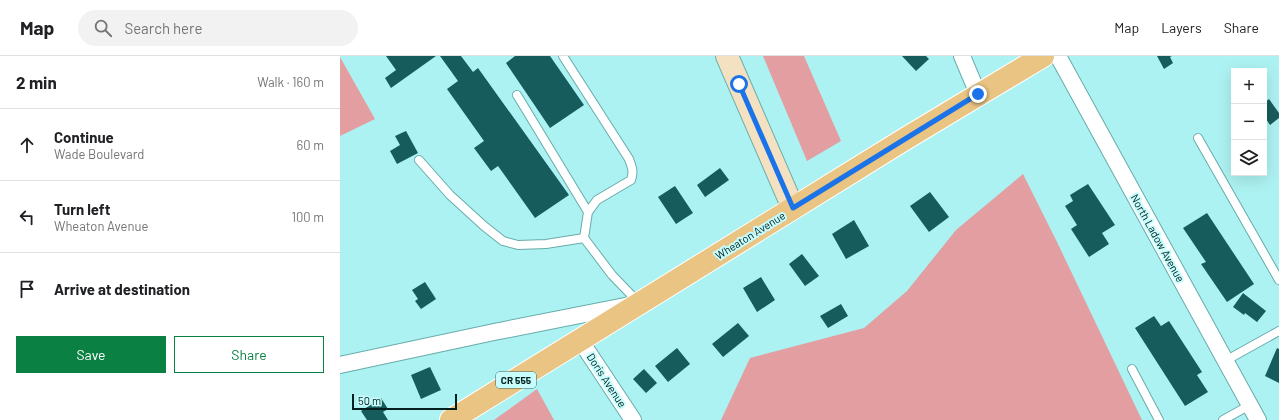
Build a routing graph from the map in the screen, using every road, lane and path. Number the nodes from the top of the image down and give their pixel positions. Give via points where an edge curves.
1 (563, 56) edge
2 (727, 56) edge
3 (962, 56) edge
4 (1043, 56) edge
5 (1058, 56) edge
6 (517, 94) dead end
7 (978, 94) junction
8 (1198, 138) dead end
9 (419, 160) dead end
10 (793, 208) junction
11 (588, 212) junction
12 (584, 238) junction
13 (1279, 280) edge
14 (639, 303) junction
15 (1279, 331) edge
16 (580, 340) junction
17 (1225, 361) junction
18 (340, 365) edge
19 (1132, 369) dead end
20 (1250, 405) junction
21 (451, 420) edge
22 (633, 420) edge
23 (1159, 420) edge
24 (1223, 420) edge
25 (1258, 420) edge

1 - 11 lane via 632,167 631,180 598,200
2 - 10 main road
3 - 7 street
4 - 7 main road, Wheaton Avenue / CR 555
5 - 17 street, North Ladow Avenue
6 - 11 lane
7 - 10 main road, Wheaton Avenue / CR 555
8 - 13 lane
9 - 12 lane via 450,195 503,241 518,245
10 - 14 main road, Wheaton Avenue / CR 555
11 - 12 lane
12 - 14 lane via 612,275
14 - 16 main road, Wheaton Avenue / CR 555
14 - 18 street
15 - 17 lane
16 - 21 main road, CR 555
16 - 22 street, Doris Avenue
17 - 20 street, North Ladow Avenue
19 - 23 lane
20 - 24 lane
20 - 25 street, North Ladow Avenue

